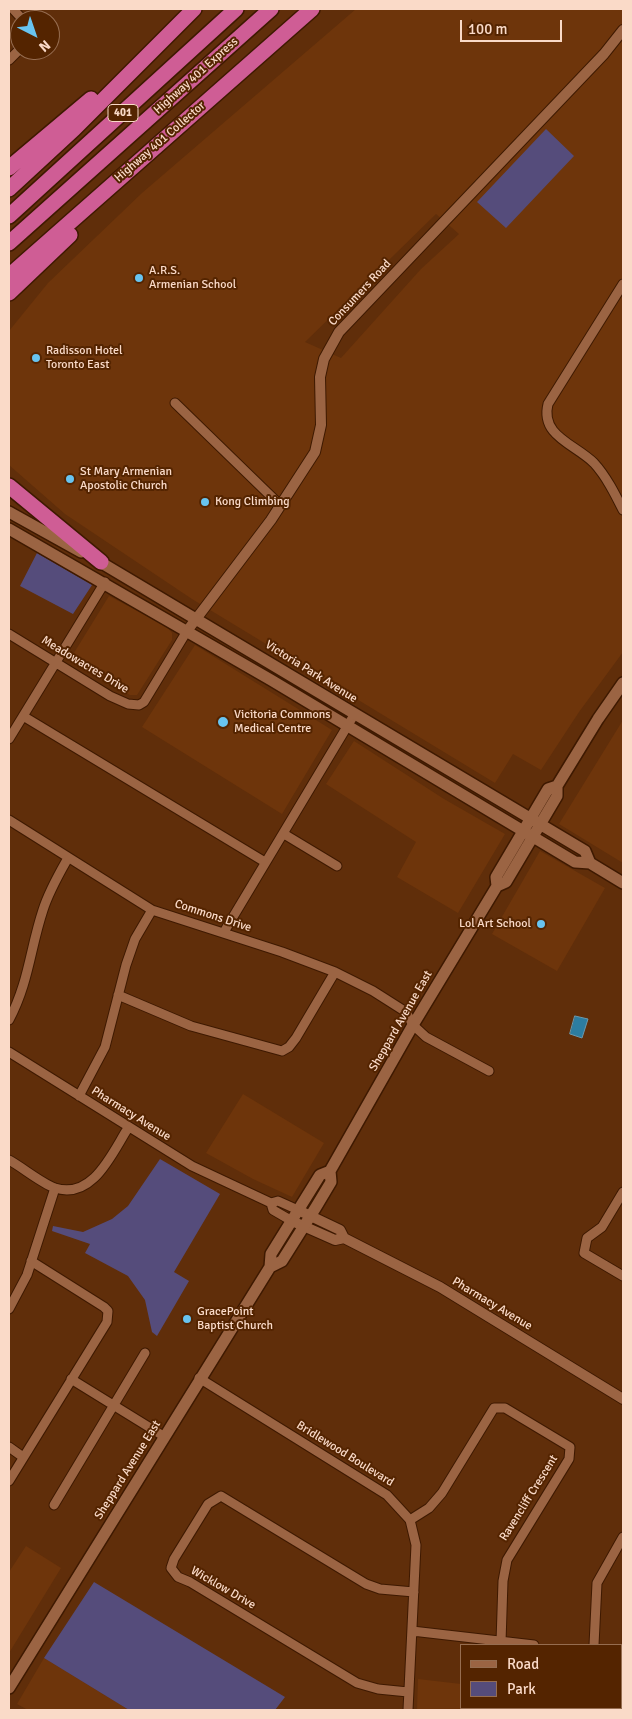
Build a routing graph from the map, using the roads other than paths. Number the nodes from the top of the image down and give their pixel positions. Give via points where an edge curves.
1 (194, 9) edge
2 (236, 9) edge
3 (271, 9) edge
4 (312, 9) edge
5 (318, 9) edge
6 (623, 30) edge
7 (167, 36) junction
8 (255, 59) junction
9 (169, 134) junction
10 (9, 168) edge
11 (9, 189) edge
12 (9, 216) edge
13 (9, 244) edge
14 (9, 276) edge
15 (623, 284) edge
16 (9, 292) edge
17 (175, 403) dead end
18 (9, 486) edge
19 (622, 505) edge
20 (281, 506) junction
21 (9, 512) edge
22 (9, 528) edge
23 (101, 562) junction
24 (105, 582) junction
25 (195, 618) junction
26 (187, 631) junction
27 (9, 634) edge
28 (56, 662) junction
29 (623, 683) edge
30 (354, 715) junction
31 (23, 716) junction
32 (347, 726) junction
33 (9, 739) edge
34 (9, 820) edge
35 (535, 821) junction
36 (284, 834) junction
37 (527, 834) junction
38 (68, 858) junction
39 (265, 862) junction
40 (590, 863) junction
41 (337, 866) dead end
42 (623, 882) edge
43 (152, 910) junction
44 (224, 932) junction
45 (335, 972) junction
46 (118, 994) junction
47 (9, 1020) edge
48 (413, 1025) junction
49 (9, 1052) edge
50 (489, 1071) dead end
51 (79, 1096) junction
52 (128, 1128) junction
53 (9, 1160) edge
54 (330, 1171) junction
55 (54, 1188) junction
56 (623, 1192) edge
57 (295, 1215) junction
58 (308, 1221) junction
59 (31, 1261) junction
60 (270, 1267) junction
61 (623, 1276) edge
62 (9, 1309) edge
63 (145, 1353) dead end
64 (199, 1378) junction
65 (71, 1379) junction
66 (623, 1399) edge
67 (114, 1404) junction
68 (165, 1437) junction
69 (9, 1448) edge
70 (23, 1457) junction
71 (9, 1481) edge
72 (54, 1505) dead end
73 (410, 1520) junction
74 (623, 1537) edge
75 (414, 1592) junction
76 (412, 1631) junction
77 (501, 1642) junction
78 (523, 1644) edge
79 (594, 1644) edge
80 (9, 1688) edge
81 (408, 1692) junction
82 (408, 1710) edge

1 - 7 highway, 401
2 - 12 highway, Highway 401 Express / 401
3 - 13 highway, Highway 401 Express / 401
4 - 8 highway, Highway 401 Collector
5 - 8 highway
6 - 20 street, Consumers Road via 604,54 339,332 324,358 320,377 321,425 315,452
7 - 10 highway
7 - 11 highway, 401
8 - 9 highway, Highway 401 Collector
9 - 14 highway, Highway 401 Collector
9 - 16 highway via 83,223
15 - 19 street via 548,404 545,415 550,428 596,465
17 - 20 street
18 - 23 highway
20 - 25 street, Consumers Road
21 - 23 main road, Victoria Park Avenue
22 - 24 main road, Victoria Park Avenue
23 - 25 main road, Victoria Park Avenue
24 - 26 main road, Victoria Park Avenue
24 - 28 street
25 - 26 street, Meadowacres Drive
25 - 30 main road, Victoria Park Avenue
26 - 28 street, Meadowacres Drive via 144,702 138,705 110,696
26 - 32 main road, Victoria Park Avenue
27 - 28 street, Meadowacres Drive
28 - 31 street
29 - 35 main road, Sheppard Avenue East via 557,786 558,796
30 - 32 street
30 - 35 main road, Victoria Park Avenue
31 - 33 street
31 - 39 street
32 - 36 street
32 - 37 main road, Victoria Park Avenue
34 - 38 street, Commons Drive
35 - 37 main road, Sheppard Avenue East
35 - 40 main road, Victoria Park Avenue via 585,851
36 - 39 street
36 - 41 street
37 - 40 main road, Victoria Park Avenue via 575,862
37 - 48 main road, Sheppard Avenue East via 496,877 497,886
38 - 43 street, Commons Drive
38 - 47 street via 43,909 28,974
39 - 44 street
40 - 42 main road, Victoria Park Avenue
43 - 44 street, Commons Drive
43 - 46 street via 135,939
44 - 45 street, Commons Drive
45 - 46 street via 296,1038 282,1051 191,1026
45 - 48 street, Commons Drive via 374,991 406,1012
46 - 51 street via 105,1047
48 - 50 street, Commons Drive via 426,1037
48 - 54 main road, Sheppard Avenue East
49 - 51 street, Pharmacy Avenue
51 - 52 street, Pharmacy Avenue
52 - 55 street via 92,1181 72,1189
52 - 57 street, Pharmacy Avenue via 192,1166 271,1204 273,1210
53 - 55 street
54 - 57 main road, Sheppard Avenue East via 320,1174
54 - 58 main road, Sheppard Avenue East via 331,1182
55 - 59 street
56 - 61 street via 602,1227 587,1238 584,1253
57 - 58 street, Pharmacy Avenue
57 - 60 main road, Sheppard Avenue East via 271,1254
58 - 60 main road, Sheppard Avenue East via 282,1261
58 - 66 street, Pharmacy Avenue via 335,1240 344,1238 440,1287
59 - 62 street
59 - 65 street via 108,1311 104,1329
60 - 64 main road, Sheppard Avenue East
63 - 67 street
64 - 68 main road, Sheppard Avenue East
64 - 73 street, Bridlewood Boulevard via 387,1495
65 - 67 street
65 - 70 street
67 - 68 street
67 - 72 street
68 - 80 main road, Sheppard Avenue East
69 - 70 street
70 - 71 street
73 - 75 street, Bridlewood Boulevard via 416,1545
73 - 77 street, Ravencliff Crescent via 429,1508 442,1493 494,1408 504,1408 570,1447 569,1459 507,1560
74 - 79 street via 597,1583
75 - 76 street, Bridlewood Boulevard
75 - 81 street, Wicklow Drive via 380,1589 366,1584 220,1496 208,1504 171,1568 178,1577 356,1683
76 - 77 street
76 - 81 street, Bridlewood Boulevard
77 - 78 street
81 - 82 street, Bridlewood Boulevard

